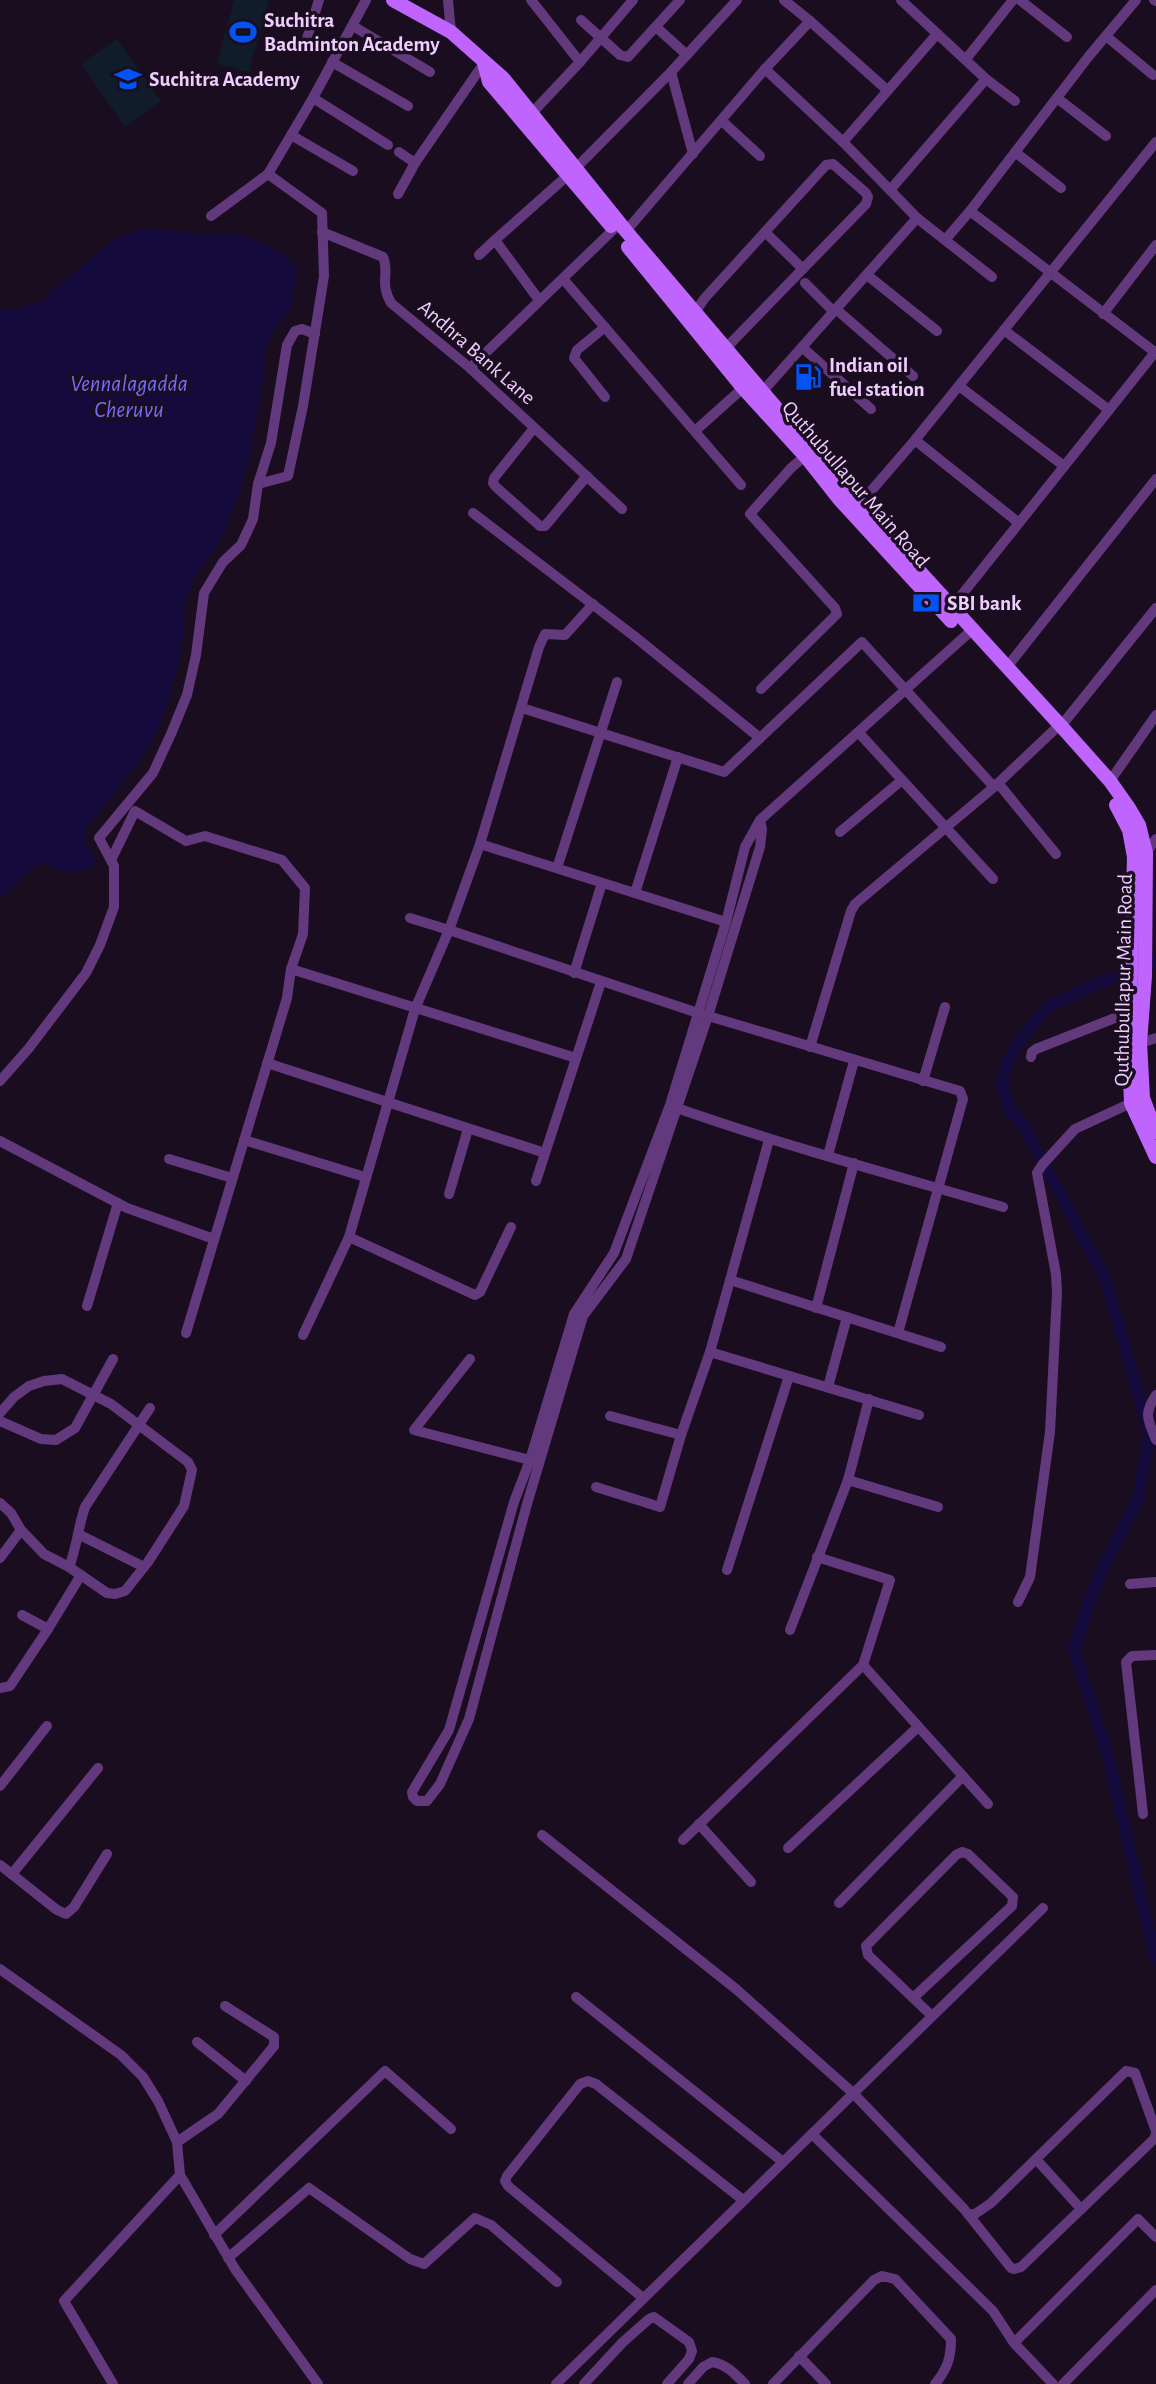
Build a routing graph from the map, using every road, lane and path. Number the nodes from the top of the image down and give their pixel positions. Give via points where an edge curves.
1 (318, 0) edge
2 (366, 0) edge
3 (393, 0) edge
4 (448, 0) edge
5 (531, 0) edge
6 (633, 0) edge
7 (680, 0) edge
8 (737, 0) edge
9 (784, 0) edge
10 (901, 0) edge
11 (1013, 0) edge
12 (1020, 0) edge
13 (1136, 0) edge
14 (581, 20) dead end
15 (810, 21) junction
16 (353, 26) junction
17 (656, 27) junction
18 (451, 32) junction
19 (937, 34) junction
20 (1106, 36) junction
21 (601, 37) junction
22 (1066, 37) dead end
23 (304, 48) dead end
24 (687, 55) junction
25 (966, 59) junction
26 (332, 62) junction
27 (580, 62) junction
28 (484, 63) junction
29 (765, 69) junction
30 (429, 72) dead end
31 (671, 72) junction
32 (1153, 75) dead end
33 (986, 79) junction
34 (887, 90) junction
35 (1057, 98) junction
36 (313, 99) junction
37 (1015, 101) dead end
38 (408, 106) dead end
39 (532, 113) junction
40 (722, 121) junction
41 (291, 135) junction
42 (1106, 136) dead end
43 (843, 142) junction
44 (1156, 142) edge
45 (388, 145) dead end
46 (399, 152) dead end
47 (1015, 152) junction
48 (693, 154) junction
49 (760, 156) dead end
50 (415, 163) junction
51 (353, 171) dead end
52 (572, 172) junction
53 (268, 174) junction
54 (1061, 188) dead end
55 (890, 190) junction
56 (398, 194) dead end
57 (970, 211) junction
58 (211, 216) dead end
59 (918, 218) junction
60 (620, 230) junction
61 (322, 232) junction
62 (765, 232) junction
63 (495, 240) junction
64 (945, 240) junction
65 (1156, 245) edge
66 (479, 256) dead end
67 (803, 269) junction
68 (1051, 273) junction
69 (867, 275) junction
70 (992, 277) dead end
71 (564, 280) junction
72 (805, 283) dead end
73 (539, 300) junction
74 (696, 311) junction
75 (835, 311) junction
76 (1103, 314) junction
77 (605, 327) junction
78 (1004, 330) junction
79 (937, 331) dead end
80 (315, 334) junction
81 (802, 347) junction
82 (725, 349) junction
83 (1156, 352) edge
84 (470, 368) junction
85 (913, 376) dead end
86 (959, 386) junction
87 (743, 388) junction
88 (763, 391) junction
89 (605, 397) dead end
90 (871, 409) dead end
91 (1109, 410) junction
92 (534, 428) junction
93 (695, 431) junction
94 (915, 440) junction
95 (805, 456) junction
96 (1064, 466) junction
97 (587, 476) junction
98 (1156, 479) edge
99 (258, 484) junction
100 (741, 485) dead end
101 (859, 505) junction
102 (622, 509) dead end
103 (473, 513) dead end
104 (1019, 523) junction
105 (593, 604) junction
106 (951, 607) junction
107 (1156, 608) edge
108 (969, 633) junction
109 (1007, 667) junction
110 (618, 682) dead end
111 (761, 689) dead end
112 (907, 691) junction
113 (522, 708) junction
114 (1156, 715) edge
115 (1057, 728) junction
116 (601, 733) junction
117 (859, 733) junction
118 (761, 738) junction
119 (678, 757) junction
120 (902, 780) junction
121 (1110, 781) junction
122 (996, 785) junction
123 (760, 820) junction
124 (946, 827) junction
125 (840, 832) dead end
126 (1156, 839) edge
127 (481, 844) junction
128 (1146, 853) junction
129 (1056, 854) dead end
130 (111, 860) junction
131 (556, 868) junction
132 (993, 879) dead end
133 (602, 883) junction
134 (635, 893) junction
135 (1150, 904) edge
136 (410, 918) dead end
137 (726, 922) junction
138 (449, 930) junction
139 (1138, 932) junction
140 (291, 969) junction
141 (574, 973) junction
142 (601, 982) junction
143 (1134, 1006) junction
144 (945, 1007) dead end
145 (415, 1009) junction
146 (703, 1014) junction
147 (1156, 1038) edge
148 (1140, 1043) junction
149 (810, 1046) junction
150 (1031, 1057) dead end
151 (576, 1058) junction
152 (854, 1061) junction
153 (267, 1063) junction
154 (923, 1081) junction
155 (0, 1082) edge
156 (386, 1102) junction
157 (1131, 1103) junction
158 (674, 1107) junction
159 (1154, 1123) edge
160 (468, 1129) junction
161 (244, 1140) junction
162 (769, 1140) junction
163 (0, 1141) edge
164 (545, 1153) junction
165 (828, 1155) junction
166 (1156, 1157) edge
167 (169, 1160) dead end
168 (854, 1163) junction
169 (365, 1177) junction
170 (232, 1178) junction
171 (536, 1181) dead end
172 (937, 1188) junction
173 (449, 1194) dead end
174 (118, 1203) junction
175 (1003, 1207) dead end
176 (511, 1227) dead end
177 (349, 1237) junction
178 (214, 1239) junction
179 (612, 1255) junction
180 (622, 1264) junction
181 (730, 1280) junction
182 (87, 1306) dead end
183 (816, 1308) junction
184 (847, 1317) junction
185 (898, 1333) junction
186 (186, 1334) dead end
187 (303, 1335) dead end
188 (941, 1347) dead end
189 (710, 1352) junction
190 (113, 1359) dead end
191 (470, 1359) dead end
192 (789, 1376) junction
193 (828, 1387) junction
194 (1156, 1395) edge
195 (93, 1396) junction
196 (869, 1399) junction
197 (150, 1408) dead end
198 (0, 1413) edge
199 (919, 1415) dead end
200 (610, 1416) dead end
201 (0, 1421) edge
202 (138, 1424) junction
203 (681, 1435) junction
204 (1156, 1440) edge
205 (530, 1460) junction
206 (848, 1480) junction
207 (596, 1487) dead end
208 (0, 1503) edge
209 (938, 1507) dead end
210 (22, 1530) junction
211 (80, 1535) junction
212 (817, 1556) junction
213 (0, 1558) edge
214 (69, 1567) junction
215 (144, 1567) junction
216 (727, 1570) dead end
217 (81, 1575) junction
218 (1156, 1582) edge
219 (1130, 1584) dead end
220 (1018, 1602) dead end
221 (22, 1615) dead end
222 (48, 1629) junction
223 (790, 1630) dead end
224 (1156, 1655) edge
225 (863, 1665) junction
226 (0, 1688) edge
227 (47, 1726) dead end
228 (918, 1727) junction
229 (98, 1768) dead end
230 (963, 1776) junction
231 (0, 1786) edge
232 (988, 1804) dead end
233 (1143, 1814) dead end
234 (699, 1824) junction
235 (542, 1835) dead end
236 (683, 1840) dead end
237 (788, 1848) dead end
238 (107, 1854) dead end
239 (0, 1865) edge
240 (12, 1874) junction
241 (751, 1882) dead end
242 (839, 1903) dead end
243 (1043, 1908) dead end
244 (0, 1969) edge
245 (576, 1997) dead end
246 (913, 1998) junction
247 (225, 2006) dead end
248 (932, 2016) junction
249 (197, 2042) dead end
250 (246, 2081) junction
251 (853, 2094) junction
252 (451, 2129) dead end
253 (1156, 2133) edge
254 (811, 2134) junction
255 (177, 2142) junction
256 (1036, 2159) junction
257 (783, 2162) junction
258 (180, 2175) junction
259 (743, 2200) junction
260 (1081, 2209) junction
261 (968, 2214) junction
262 (214, 2235) junction
263 (1156, 2237) edge
264 (228, 2259) junction
265 (557, 2282) dead end
266 (1156, 2290) edge
267 (643, 2298) junction
268 (611, 2329) junction
269 (624, 2342) junction
270 (1014, 2343) junction
271 (799, 2356) junction
272 (113, 2384) edge
273 (318, 2384) edge
274 (556, 2384) edge
275 (584, 2384) edge
276 (667, 2384) edge
277 (688, 2384) edge
278 (745, 2384) edge
279 (773, 2384) edge
280 (826, 2384) edge
281 (935, 2384) edge
282 (1053, 2384) edge
283 (1063, 2384) edge

1 - 23 street
2 - 16 street
3 - 18 main road, Quthubullapur Main Road
4 - 18 street
5 - 27 street
6 - 21 street
7 - 17 street
8 - 24 street
9 - 15 street
10 - 19 street
11 - 25 street
12 - 22 street
13 - 20 street
14 - 21 street
15 - 29 street
15 - 34 street
16 - 26 street
16 - 30 street
17 - 21 street via 628,57
17 - 24 street
18 - 28 main road, Quthubullapur Main Road
19 - 25 street
19 - 34 street
20 - 32 street
20 - 35 street
21 - 27 street
24 - 31 street
25 - 33 street
26 - 36 street
26 - 38 street
27 - 39 street
28 - 39 main road, Quthubullapur Main Road
28 - 50 street
28 - 52 main road, Quthubullapur Main Road via 489,82
29 - 40 street
29 - 43 street
31 - 48 street
31 - 52 street
33 - 37 street
33 - 55 street
34 - 43 street
35 - 42 street
35 - 47 street
36 - 41 street
36 - 45 street
39 - 52 main road, Quthubullapur Main Road
40 - 48 street
40 - 49 street
41 - 51 street
41 - 53 street
43 - 55 street
44 - 68 street
46 - 50 street
47 - 54 street
47 - 57 street
48 - 60 street
50 - 56 street
52 - 60 main road, Quthubullapur Main Road
52 - 63 street
53 - 58 street
53 - 61 street via 322,213
55 - 59 street
57 - 64 street
57 - 68 street
59 - 64 street
59 - 69 street
60 - 71 street
60 - 74 main road, Quthubullapur Main Road
60 - 87 main road, Quthubullapur Main Road
61 - 80 street via 324,276
61 - 84 street, Andhra Bank Lane via 383,257 385,292 391,303
62 - 67 street
62 - 67 street via 830,163 866,193 866,204
62 - 74 street
63 - 66 street
63 - 73 street
64 - 70 street
65 - 76 street
67 - 82 street
68 - 76 street
68 - 78 street
69 - 75 street
69 - 79 street
71 - 73 street
71 - 77 street
72 - 75 street
73 - 84 street
74 - 82 main road, Quthubullapur Main Road
75 - 81 street
75 - 85 street
76 - 83 street
77 - 89 street via 577,350 574,358
77 - 93 street
78 - 86 street
78 - 91 street
80 - 99 street via 288,476
80 - 99 street via 295,331 286,345 271,443
81 - 88 street
81 - 90 street
82 - 88 main road, Quthubullapur Main Road
83 - 91 street
84 - 92 street, Andhra Bank Lane
86 - 94 street
86 - 96 street
87 - 93 street
87 - 95 main road, Quthubullapur Main Road
88 - 101 main road, Quthubullapur Main Road
91 - 96 street
92 - 97 street, Andhra Bank Lane
92 - 97 street via 493,483 540,526 545,526
93 - 100 street
94 - 101 street
94 - 104 street
95 - 108 main road, Quthubullapur Main Road via 839,499
95 - 111 street via 750,514 837,614
96 - 104 street
97 - 102 street, Andhra Bank Lane
98 - 109 street
99 - 130 street via 253,519 241,545 223,562 204,593 187,695 171,734 153,773 99,838
101 - 106 main road, Quthubullapur Main Road
103 - 105 street
104 - 106 street
105 - 113 street via 565,635 545,634
105 - 118 street
106 - 108 main road, Quthubullapur Main Road
107 - 115 street
108 - 109 main road, Quthubullapur Main Road
108 - 112 street
108 - 115 main road, Quthubullapur Main Road
109 - 115 main road, Quthubullapur Main Road
110 - 116 street
112 - 117 street
112 - 118 street via 862,642
112 - 122 street
113 - 116 street
113 - 127 street
114 - 121 street
115 - 121 main road, Quthubullapur Main Road
115 - 122 street
115 - 139 main road, Quthubullapur Main Road via 1115,802 1129,830
116 - 119 street
116 - 131 street
117 - 120 street
117 - 123 street
118 - 119 street via 724,772
119 - 134 street
120 - 124 street
120 - 125 street
121 - 128 main road, Quthubullapur Main Road via 1139,825
122 - 124 street
122 - 129 street
123 - 137 street via 745,847
123 - 146 street via 760,847
124 - 132 street
124 - 149 street via 855,904
126 - 128 street
127 - 131 street
127 - 138 street
128 - 135 main road, Quthubullapur Main Road
130 - 140 street via 135,811 186,841 205,836 282,860 304,888 303,934
130 - 155 street via 114,907 91,964
131 - 133 street
133 - 134 street
133 - 141 street
134 - 137 street
135 - 139 main road, Quthubullapur Main Road
136 - 138 street
137 - 146 street
138 - 141 street
138 - 145 street
139 - 143 main road, Quthubullapur Main Road
140 - 145 street
140 - 153 street
141 - 142 street
142 - 146 street
142 - 151 street
143 - 148 main road, Quthubullapur Main Road
143 - 150 street via 1035,1049
143 - 157 main road, Quthubullapur Main Road
144 - 154 street
145 - 151 street
145 - 156 street
146 - 149 street
146 - 158 street
147 - 148 street
148 - 159 main road, Quthubullapur Main Road via 1143,1098
149 - 152 street
151 - 164 street
152 - 154 street
152 - 165 street
153 - 156 street
153 - 161 street
154 - 172 street via 960,1091 963,1099
156 - 160 street
156 - 169 street
157 - 166 main road, Quthubullapur Main Road
157 - 220 street via 1074,1129 1037,1174 1057,1293 1050,1432 1030,1577
158 - 162 street
158 - 179 street
158 - 180 street
160 - 164 street
160 - 173 street
161 - 169 street
161 - 170 street
162 - 165 street
162 - 181 street
163 - 174 street
164 - 171 street
165 - 168 street
167 - 170 street
168 - 172 street
168 - 183 street
169 - 177 street
170 - 178 street
172 - 175 street
172 - 185 street
174 - 178 street
174 - 182 street
176 - 177 street via 475,1295
177 - 187 street
178 - 186 street
179 - 180 street
179 - 205 street via 575,1314
180 - 205 street via 583,1316 469,1719 439,1784 427,1801 417,1801 412,1792 449,1730
181 - 183 street
181 - 189 street
183 - 184 street
184 - 185 street
184 - 193 street
185 - 188 street
189 - 192 street
189 - 203 street
190 - 195 street
191 - 205 street via 414,1430
192 - 193 street
192 - 216 street
193 - 196 street
194 - 204 street via 1147,1415
195 - 198 street via 62,1380 44,1381 29,1386
195 - 201 street via 75,1428 56,1440 41,1439
195 - 202 street
196 - 199 street
196 - 206 street
197 - 202 street
200 - 203 street
202 - 211 street via 85,1507
202 - 215 street via 192,1470 184,1506
203 - 207 street via 660,1507
206 - 209 street
206 - 212 street
208 - 210 street
210 - 213 street
210 - 214 street via 44,1554
211 - 214 street
211 - 215 street
212 - 223 street
212 - 225 street via 890,1580
214 - 217 street
215 - 217 street via 125,1591 115,1594
217 - 222 street
218 - 219 street
221 - 222 street
222 - 226 street via 10,1686
224 - 233 street via 1132,1656 1126,1662
225 - 228 street
225 - 234 street
227 - 231 street
228 - 230 street
228 - 237 street
229 - 240 street
230 - 232 street
230 - 242 street
234 - 236 street
234 - 241 street
235 - 251 street via 736,1989
238 - 240 street via 66,1914
239 - 240 street
243 - 248 street
244 - 255 street via 121,2055 143,2077
245 - 257 street
246 - 246 street via 867,1955 866,1946 956,1855 968,1854 1013,1897 1012,1906
246 - 248 street
247 - 250 street via 274,2037 274,2046
248 - 251 street
249 - 250 street
250 - 255 street via 218,2114
251 - 254 street
251 - 261 street
252 - 262 street via 385,2071
253 - 256 street via 1135,2073 1126,2071
253 - 260 street
254 - 257 street
254 - 270 street via 993,2311
255 - 258 street
256 - 260 street
256 - 261 street via 990,2203
257 - 259 street
258 - 262 street
258 - 272 street via 64,2301
259 - 267 street
259 - 267 street via 596,2084 580,2084 505,2181
260 - 261 street via 1014,2269
262 - 264 street
263 - 270 street via 1138,2219
264 - 265 street via 309,2188 410,2259 424,2264 475,2218 491,2225
264 - 273 street
266 - 283 street
267 - 268 street
268 - 269 street
268 - 274 street
269 - 275 street
269 - 276 street via 654,2318 689,2342 689,2359
270 - 282 street
271 - 279 street
271 - 280 street
271 - 281 street via 874,2280 887,2276 951,2339 947,2368
277 - 278 street via 712,2362 721,2363

